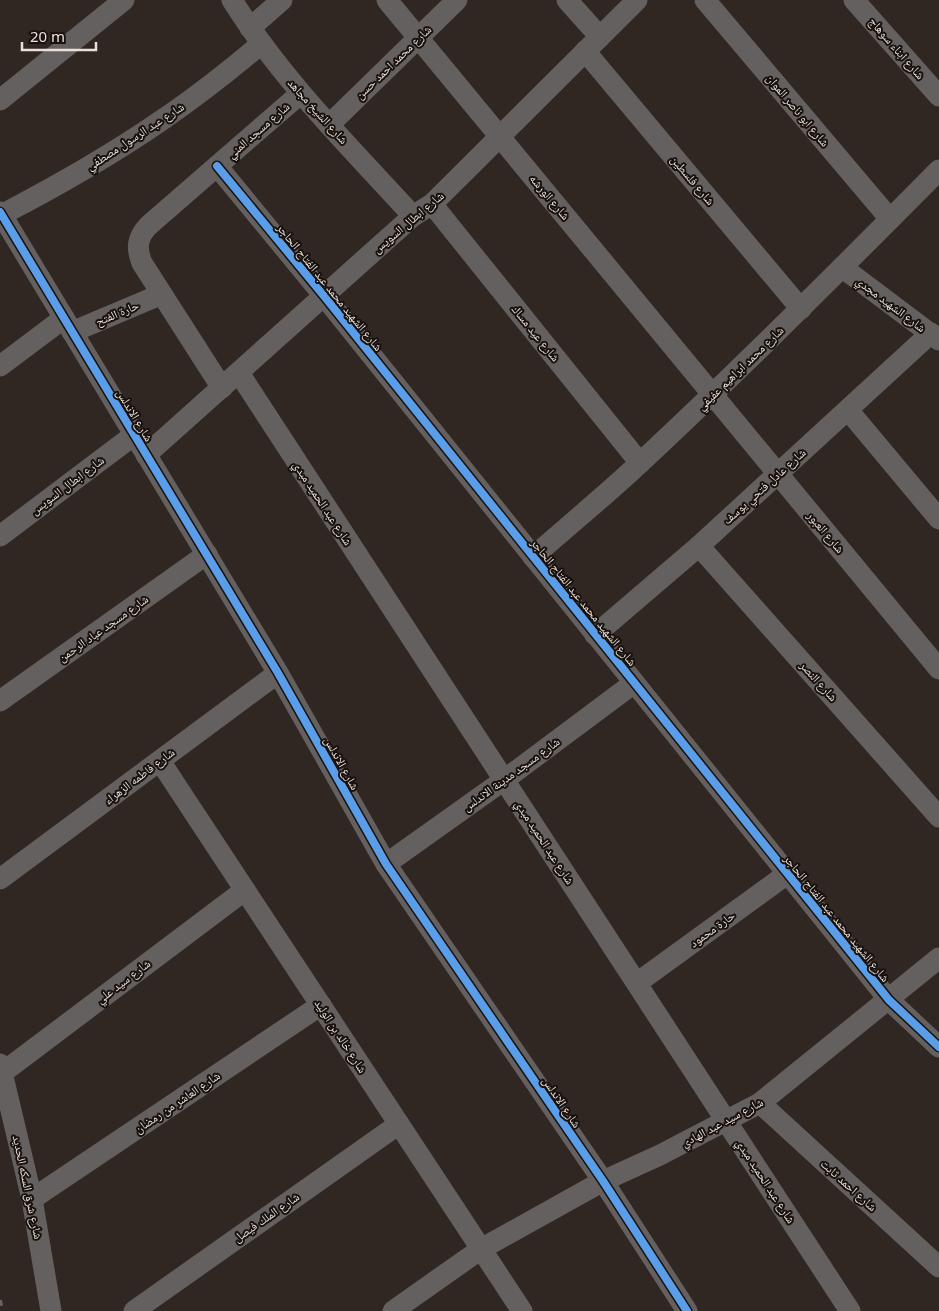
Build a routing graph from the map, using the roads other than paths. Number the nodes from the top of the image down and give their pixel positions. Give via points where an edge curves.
1 (124, 0) edge
2 (232, 0) edge
3 (282, 0) edge
4 (387, 0) edge
5 (457, 0) edge
6 (567, 0) edge
7 (637, 0) edge
8 (705, 0) edge
9 (854, 0) edge
10 (255, 36) junction
11 (418, 38) junction
12 (593, 44) junction
13 (300, 94) junction
14 (939, 96) edge
15 (0, 100) edge
16 (329, 125) junction
17 (499, 136) junction
18 (217, 166) junction
19 (939, 170) edge
20 (432, 204) junction
21 (1, 213) edge
22 (413, 216) junction
23 (890, 219) junction
24 (843, 268) junction
25 (162, 294) junction
26 (324, 296) junction
27 (801, 309) junction
28 (68, 325) junction
29 (935, 337) edge
30 (0, 366) edge
31 (239, 373) junction
32 (222, 388) junction
33 (712, 394) junction
34 (848, 410) junction
35 (134, 435) junction
36 (146, 455) junction
37 (640, 463) junction
38 (777, 473) junction
39 (939, 519) edge
40 (0, 536) edge
41 (699, 546) junction
42 (206, 554) junction
43 (533, 557) junction
44 (596, 635) junction
45 (939, 669) edge
46 (278, 673) junction
47 (634, 683) junction
48 (0, 701) edge
49 (160, 760) junction
50 (504, 780) junction
51 (939, 817) edge
52 (386, 864) junction
53 (787, 874) junction
54 (0, 879) edge
55 (245, 890) junction
56 (939, 958) edge
57 (636, 983) junction
58 (889, 1000) junction
59 (321, 1005) junction
60 (939, 1047) edge
61 (1, 1068) edge
62 (760, 1103) junction
63 (726, 1121) junction
64 (399, 1124) junction
65 (603, 1181) junction
66 (32, 1199) junction
67 (481, 1249) junction
68 (939, 1267) edge
69 (51, 1311) edge
70 (134, 1311) edge
71 (393, 1311) edge
72 (522, 1311) edge
73 (687, 1311) edge
74 (850, 1311) edge

1 - 15 street
2 - 10 street, شارع الشيخ مجاهد
3 - 10 street, شارع عبد الرسول مصطفي
4 - 11 street, شارع الورشه
5 - 11 street, شارع محمد احمد حسن
6 - 12 street, شارع فلسطين
7 - 12 street, شارع ابطال السويس
8 - 23 street, شارع ابو ناصر الموان
9 - 14 street, شارع ابناء سوهاج
10 - 13 street, شارع الشيخ مجاهد
10 - 21 street, شارع عبد الرسول مصطفي via 212,84 140,135 56,186
11 - 16 street, شارع محمد احمد حسن
11 - 17 street, شارع الورشه
12 - 17 street, شارع ابطال السويس
12 - 27 street, شارع فلسطين
13 - 16 street, شارع الشيخ مجاهد
13 - 18 street, شارع مسجد المني
16 - 22 street, شارع الشيخ مجاهد
17 - 20 street, شارع ابطال السويس
17 - 33 street, شارع الورشه
18 - 25 street, شارع مسجد المني via 141,234 138,254
18 - 26 street, شارع الشهيد محمد عبد الفتاح الحاجر
19 - 23 street, شارع محمد ابراهيم عفيفي
20 - 22 street, شارع ابطال السويس
20 - 37 street, شارع عيد مساك
21 - 28 street, شارع الاندلس
22 - 26 street, شارع ابطال السويس
23 - 24 street, شارع محمد ابراهيم عفيفي
24 - 27 street, شارع محمد ابراهيم عفيفي
24 - 29 street, شارع الشهيد مجدي
25 - 28 street, حارة الفتح
25 - 32 street
26 - 31 street, شارع ابطال السويس
26 - 43 street, شارع الشهيد محمد عبد الفتاح الحاجر
27 - 33 street, شارع محمد ابراهيم عفيفي
28 - 30 street, حارة الفتح
28 - 35 street, شارع الاندلس
29 - 34 street, شارع عادل فتحي يوسف
31 - 32 street, شارع ابطال السويس
31 - 50 street, شارع عبد الحميد مبدي
32 - 36 street, شارع ابطال السويس
33 - 37 street, شارع محمد ابراهيم عفيفي
33 - 38 street, شارع العبور
34 - 38 street, شارع عادل فتحي يوسف
34 - 39 street
35 - 36 street, شارع الاندلس
35 - 40 street, شارع ابطال السويس
36 - 42 street, شارع الاندلس
37 - 43 street, شارع محمد ابراهيم عفيفي
38 - 41 street, شارع عادل فتحي يوسف
38 - 45 street, شارع العبور
41 - 44 street, شارع عادل فتحي يوسف
41 - 51 street, شارع النصر
42 - 46 street, شارع الاندلس
42 - 48 street, شارع مسجد عباد الرحمن
43 - 44 street, شارع الشهيد محمد عبد الفتاح الحاجر
44 - 47 street, شارع الشهيد محمد عبد الفتاح الحاجر
46 - 49 street, شارع فاطمه الزهراء
46 - 52 street, شارع الاندلس
47 - 50 street, شارع مسجد مدينة الاندلس
47 - 53 street, شارع الشهيد محمد عبد الفتاح الحاجر
49 - 54 street, شارع فاطمه الزهراء
49 - 55 street, شارع خالد بن الوليد
50 - 52 street, شارع مسجد مدينة الاندلس
50 - 57 street, شارع عبد الحميد مبدي
52 - 65 street, شارع الاندلس
53 - 57 street, حارة محمود
53 - 58 street, شارع الشهيد محمد عبد الفتاح الحاجر
55 - 59 street, شارع خالد بن الوليد
55 - 61 street, شارع سيد علي
56 - 58 street, شارع سيد عبد الهادي
57 - 63 street, شارع عبد الحميد مبدي
58 - 60 street, شارع الشهيد محمد عبد الفتاح الحاجر
58 - 62 street, شارع سيد عبد الهادي
59 - 64 street, شارع خالد بن الوليد
59 - 66 street, شارع العاشر من رمضان
61 - 66 street, شارع شرق السكه الحديد
62 - 63 street, شارع سيد عبد الهادي
62 - 68 street, شارع احمد ثابت
63 - 65 street, شارع سيد عبد الهادي
63 - 74 street, شارع عبد الحميد مبدي
64 - 67 street, شارع خالد بن الوليد
64 - 70 street, شارع الملك فيصل
65 - 67 street, شارع سيد عبد الهادي
65 - 73 street, شارع الاندلس
66 - 69 street, شارع شرق السكه الحديد
67 - 71 street, شارع سيد عبد الهادي
67 - 72 street, شارع خالد بن الوليد

